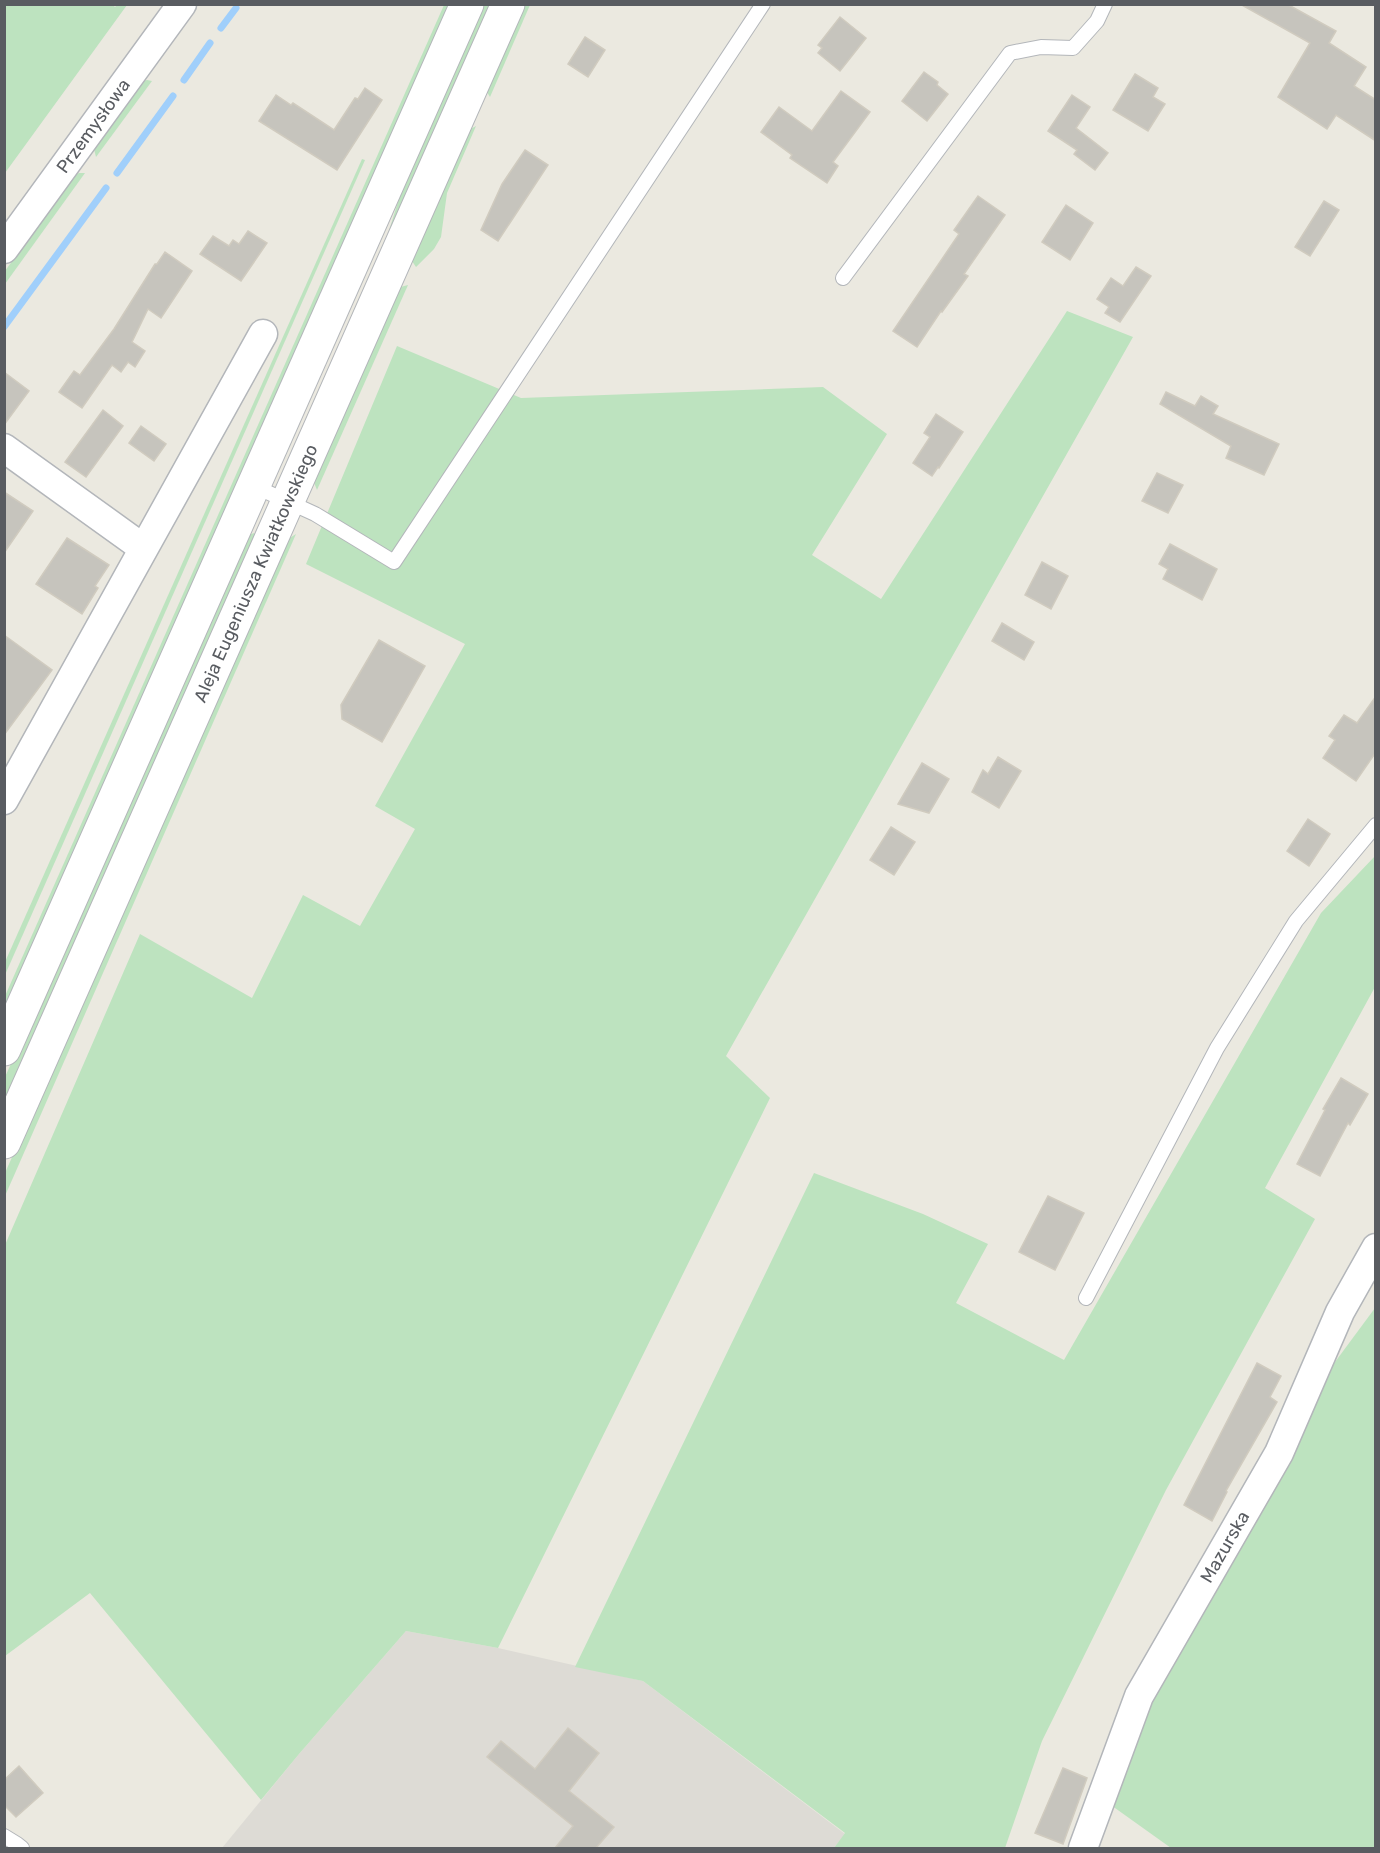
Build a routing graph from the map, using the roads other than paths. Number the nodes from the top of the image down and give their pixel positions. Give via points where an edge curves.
1 (182, 4) edge
2 (467, 4) edge
3 (508, 4) edge
4 (763, 4) edge
5 (1105, 4) edge
6 (4, 249) edge
7 (843, 278) dead end
8 (262, 334) dead end
9 (4, 448) edge
10 (254, 486) junction
11 (288, 502) junction
12 (143, 548) junction
13 (4, 800) edge
14 (1376, 825) edge
15 (4, 1049) edge
16 (4, 1142) edge
17 (1376, 1248) edge
18 (1086, 1298) dead end
19 (4, 1836) edge
20 (22, 1848) edge
21 (1083, 1848) edge

1 - 6 street, Przemysłowa
2 - 10 street, Aleja Eugeniusza Kwiatkowskiego
3 - 11 street, Aleja Eugeniusza Kwiatkowskiego
4 - 11 lane via 394,562
5 - 7 lane via 1097,21 1072,48 1041,47 1010,53
8 - 12 street
9 - 12 street
10 - 11 lane
10 - 15 street, Aleja Eugeniusza Kwiatkowskiego
11 - 16 street, Aleja Eugeniusza Kwiatkowskiego
12 - 13 street
14 - 18 lane via 1296,921 1217,1048
17 - 21 street, Mazurska via 1340,1312 1279,1453 1139,1696
19 - 20 lane

